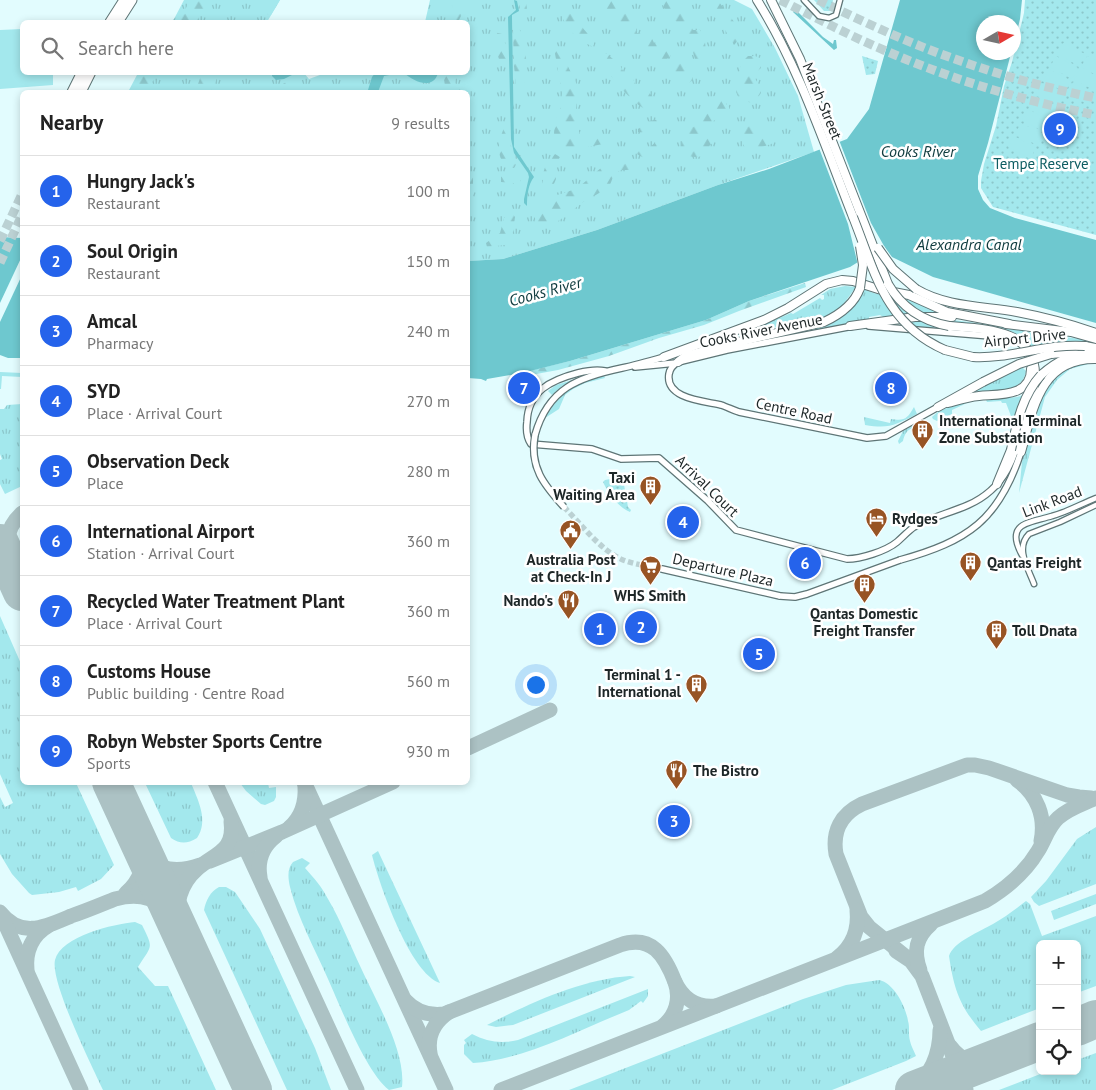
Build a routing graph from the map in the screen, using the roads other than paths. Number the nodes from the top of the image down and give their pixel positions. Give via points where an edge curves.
1 (124, 0) edge
2 (132, 0) edge
3 (756, 0) edge
4 (771, 0) edge
5 (804, 0) edge
6 (840, 0) edge
7 (111, 20) edge
8 (119, 20) edge
9 (80, 75) edge
10 (89, 75) edge
11 (73, 90) edge
12 (82, 90) edge
13 (818, 117) junction
14 (856, 215) junction
15 (1009, 324) junction
16 (850, 326) junction
17 (782, 332) junction
18 (1096, 333) edge
19 (1096, 339) edge
20 (1024, 346) junction
21 (1096, 348) edge
22 (1083, 349) junction
23 (1096, 353) edge
24 (664, 357) junction
25 (1096, 359) edge
26 (677, 363) junction
27 (623, 368) junction
28 (604, 371) junction
29 (1038, 376) junction
30 (938, 407) junction
31 (1026, 436) junction
32 (1015, 452) junction
33 (995, 486) joint
34 (1096, 498) edge
35 (1096, 505) edge
36 (564, 507) tunnel mouth
37 (1024, 558) junction
38 (662, 569) tunnel mouth
39 (1034, 584) dead end

1 - 7 highway
2 - 8 highway
3 - 13 main road, Marsh Street via 775,29
4 - 13 main road, Marsh Street via 800,59
5 - 6 street via 819,16 829,18 835,17
9 - 11 highway
10 - 12 highway
13 - 14 main road, Marsh Street
14 - 17 main road, bridge via 863,260 857,296 836,316
14 - 18 main road, Airport Drive, bridge via 903,280 928,296 1024,313
14 - 20 main road, bridge via 896,297 908,308 933,322 999,332
14 - 22 main road, Airport Drive, bridge via 886,300 911,330 936,346 954,353 983,357 1061,346
15 - 16 main road via 927,316
15 - 19 main road via 1071,332
15 - 24 main road via 947,312 909,295 842,280 826,284 764,320
16 - 20 street, Cooks River Avenue via 998,336
16 - 26 street, Cooks River Avenue
17 - 24 main road via 744,336
17 - 26 main road via 686,356
20 - 29 main road
20 - 30 main road via 1031,372 1020,390 967,398
21 - 22 main road, Airport Drive
22 - 23 main road
22 - 30 main road, bridge via 1036,358
23 - 29 main road via 1065,358
24 - 27 street
25 - 31 main road via 1071,363 1050,376 1038,397
26 - 27 street, Cooks River Avenue
26 - 30 street, Centre Road via 669,371 669,382 674,390 686,397 739,412 867,438 886,436
27 - 28 street
28 - 33 street, Arrival Court via 570,376 540,392 530,402 528,410 527,433 531,444 592,449 624,460 659,458 736,530 847,559 858,558 892,545 916,526 979,499
28 - 36 street, bridge via 578,380 553,399 535,435 534,454 540,477
29 - 31 main road
29 - 32 main road, bridge via 1023,402
31 - 32 main road
32 - 33 main road
32 - 38 street, Departure Plaza, bridge via 1015,470 1006,490 992,510 971,530 927,553 895,561 807,594 780,596
34 - 37 street, Link Road via 1021,526 1016,539
35 - 37 street, Link Road via 1030,534 1023,544
37 - 39 street, Link Road

